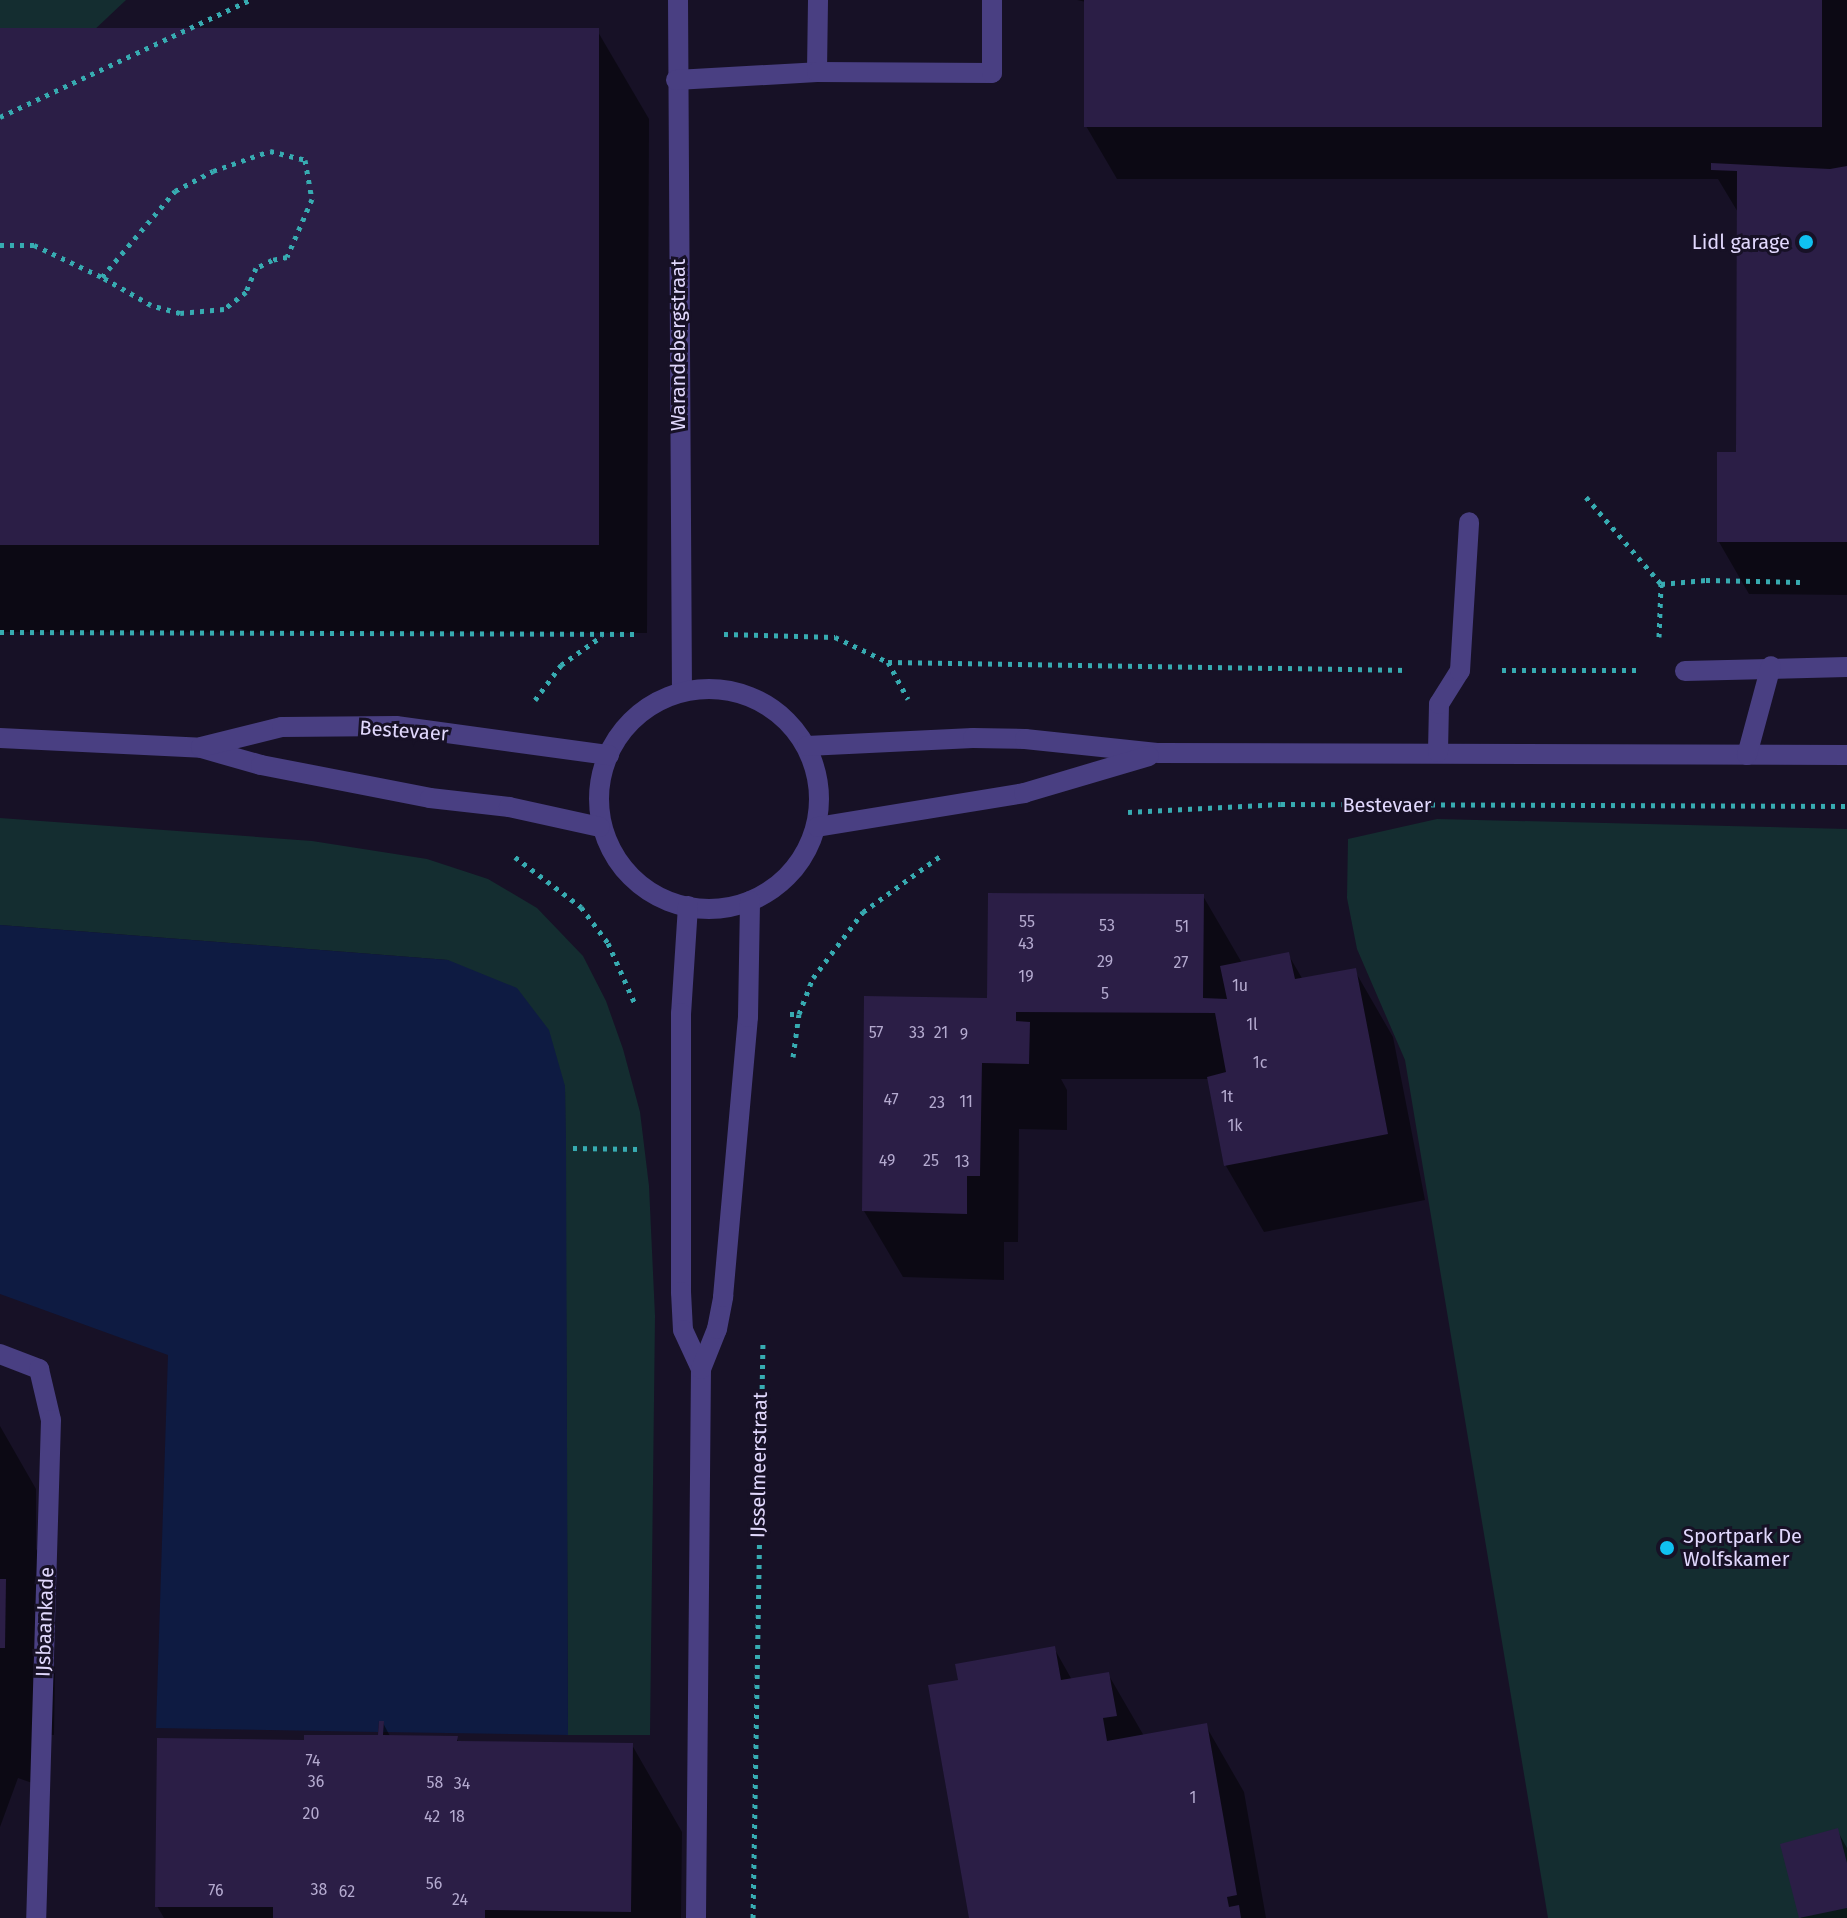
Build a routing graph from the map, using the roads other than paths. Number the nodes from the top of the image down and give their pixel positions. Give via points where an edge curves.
1 (678, 0) edge
2 (818, 0) edge
3 (992, 0) edge
4 (817, 72) junction
5 (676, 80) junction
6 (1469, 522) dead end
7 (1771, 666) junction
8 (1847, 667) edge
9 (1685, 671) road end
10 (682, 691) junction
11 (0, 738) edge
12 (807, 746) junction
13 (201, 748) junction
14 (1438, 752) junction
15 (1159, 753) junction
16 (609, 755) junction
17 (1747, 755) junction
18 (1847, 755) edge
19 (600, 827) junction
20 (817, 827) junction
21 (750, 901) junction
22 (688, 906) junction
23 (0, 1354) edge
24 (701, 1369) junction
25 (36, 1918) edge
26 (696, 1918) edge

1 - 5 street, Warandebergstraat
2 - 4 street
3 - 4 street via 992,73
4 - 5 street
5 - 10 street, Warandebergstraat
6 - 14 street via 1460,671 1439,704
7 - 8 street
7 - 9 street
7 - 17 street
10 - 12 street via 719,688 754,698 784,718
10 - 16 street via 645,708 615,737
11 - 13 street, Bestevaer
12 - 15 street via 1025,739
12 - 20 street via 819,780
13 - 16 street, Bestevaer via 282,727 396,726
13 - 19 street, Bestevaer via 261,765
14 - 15 street
14 - 17 street
15 - 20 street via 1024,793
16 - 19 street via 600,775
17 - 18 street
19 - 22 street via 624,873 665,902
20 - 21 street via 797,869
21 - 22 street via 716,911
21 - 24 street via 748,1017 723,1297
22 - 24 street via 681,1013 683,1330
23 - 25 street, IJsbaankade via 39,1369 51,1420
24 - 26 street

